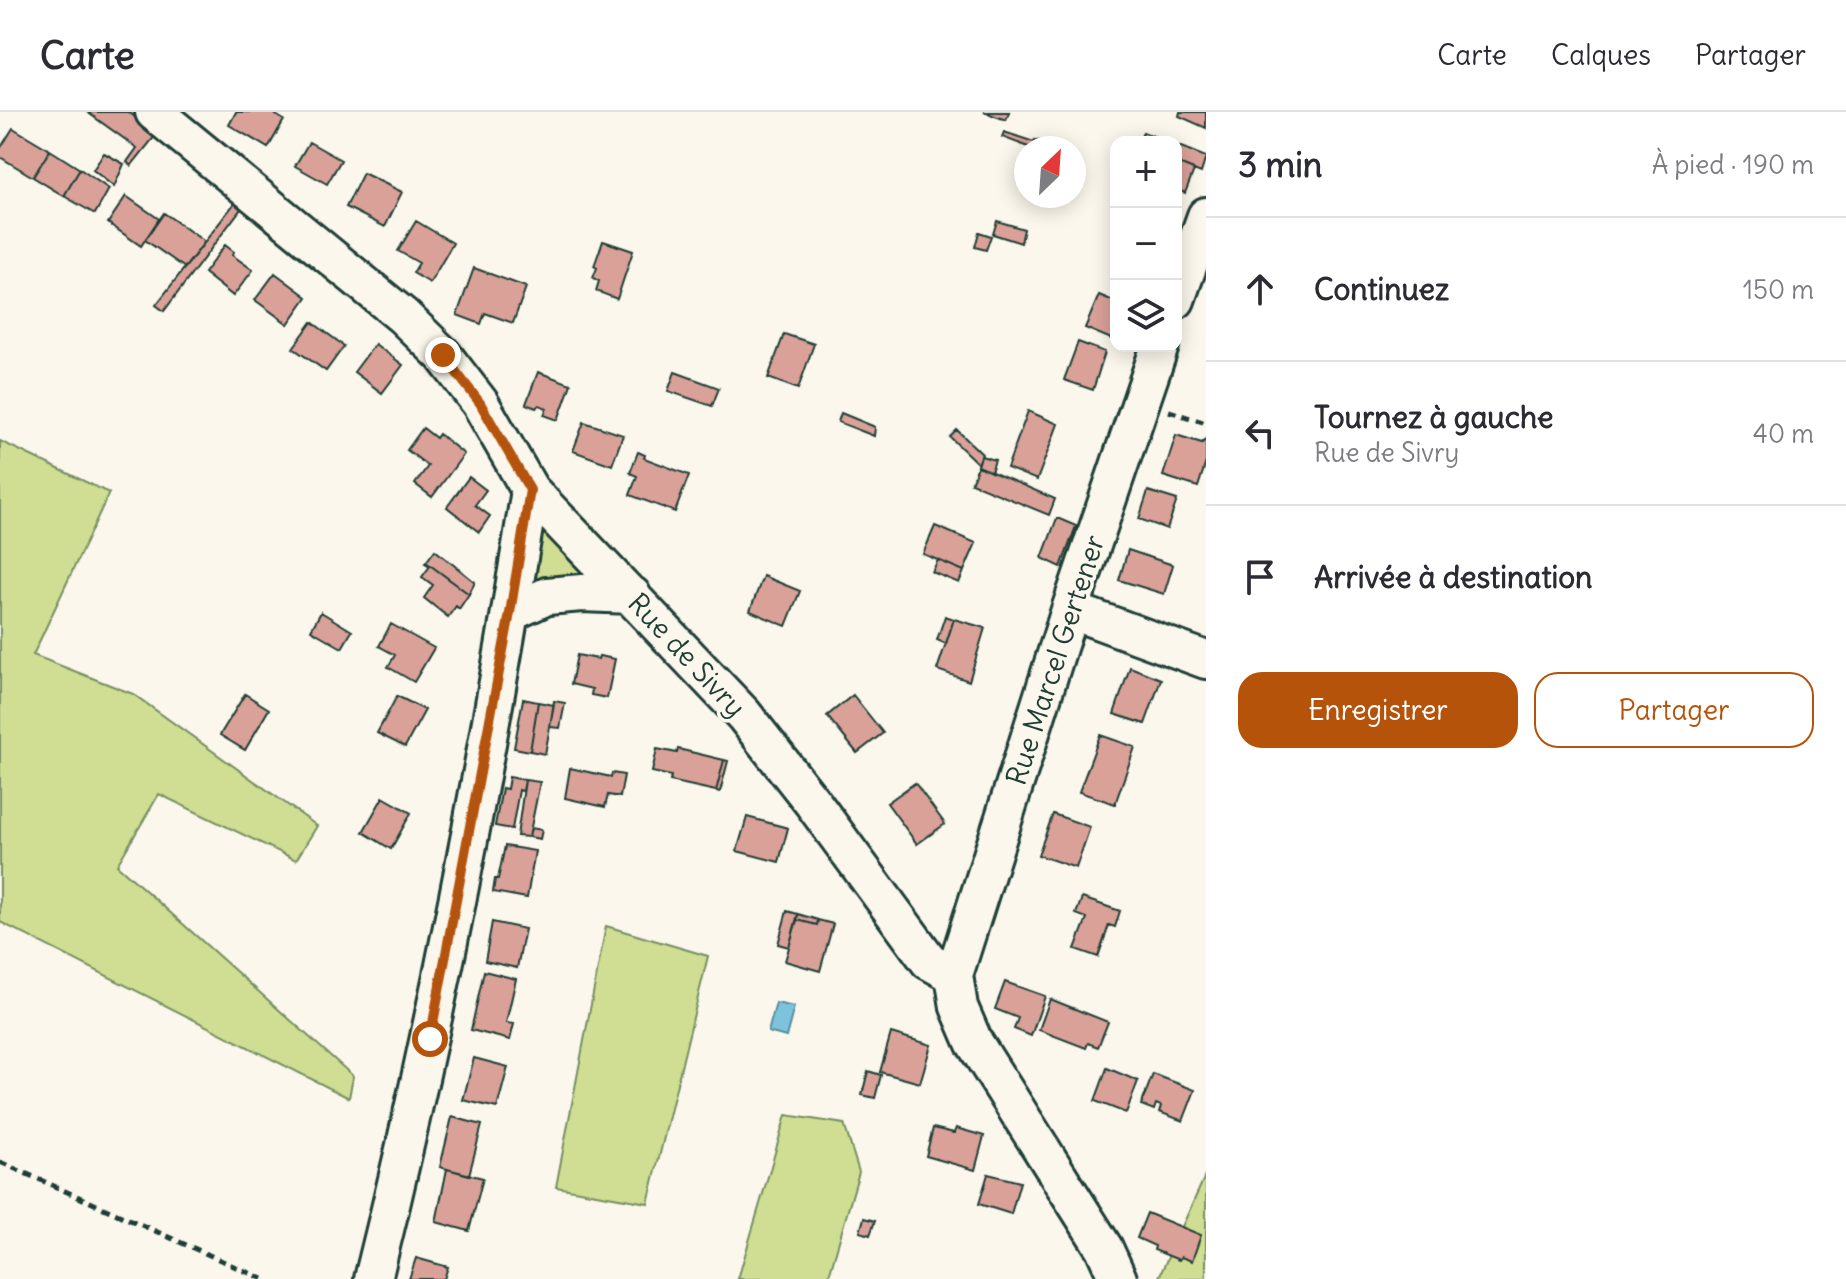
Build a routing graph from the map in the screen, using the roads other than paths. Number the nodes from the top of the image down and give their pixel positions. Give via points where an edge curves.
1 (154, 112) edge
2 (1206, 216) edge
3 (1182, 283) edge
4 (1158, 352) edge
5 (530, 490) junction
6 (632, 595) junction
7 (1070, 610) junction
8 (510, 613) junction
9 (1206, 660) edge
10 (954, 975) junction
11 (373, 1279) edge
12 (1118, 1279) edge

1 - 5 street, Rue de Sivry via 403,316 443,355 480,403
2 - 3 street
4 - 7 street, Rue Marcel Gertener
5 - 6 street, Rue de Sivry
5 - 8 street
6 - 8 street via 547,596
6 - 10 street, Rue de Sivry via 744,715 929,961
7 - 9 street
7 - 10 street, Rue Marcel Gertener
8 - 11 street via 430,1039
10 - 12 street via 959,1007 974,1042 1104,1248

